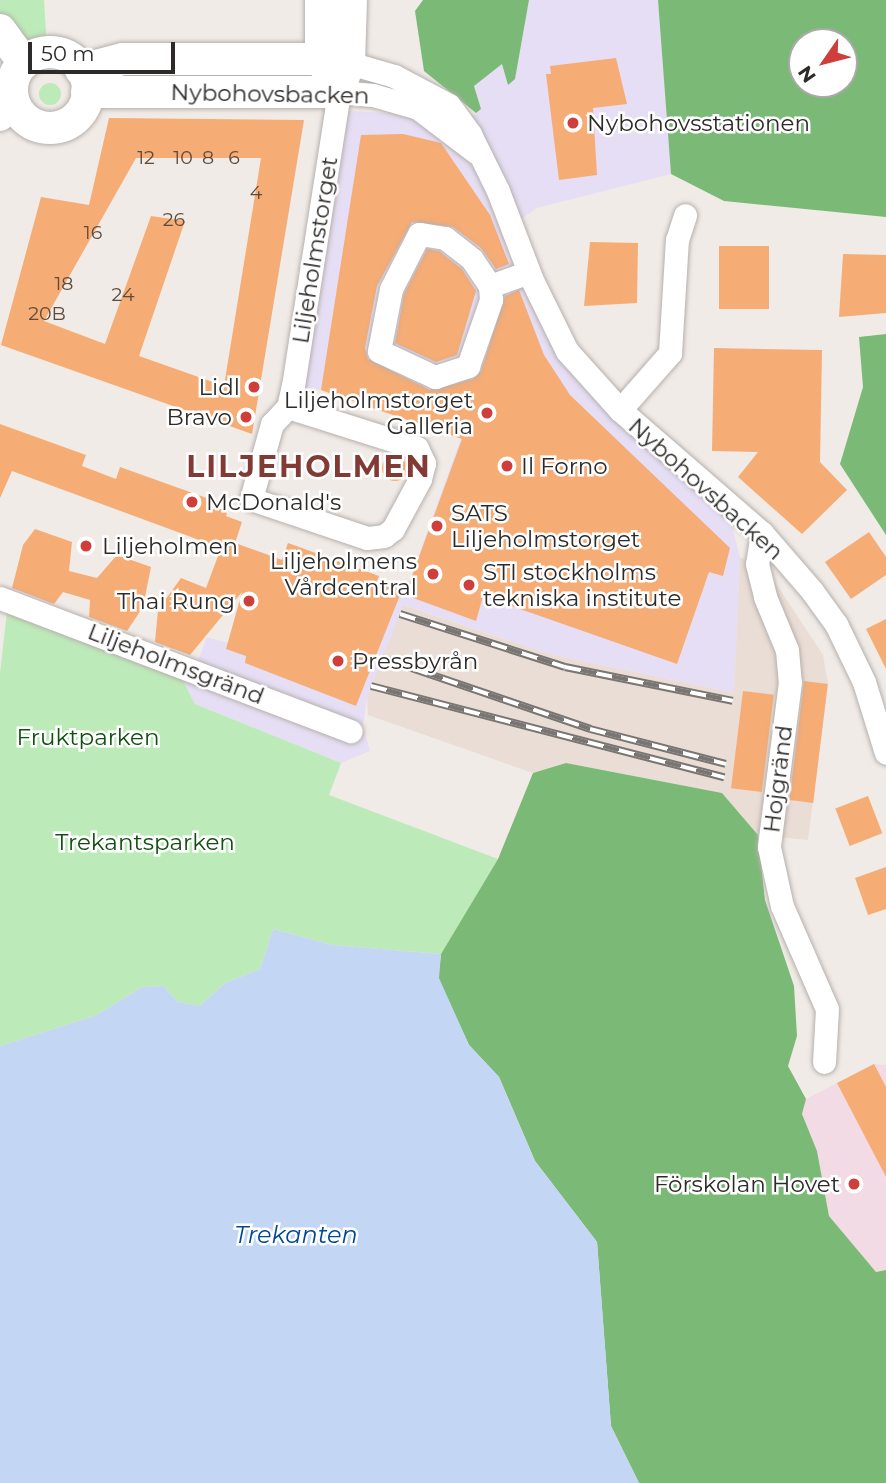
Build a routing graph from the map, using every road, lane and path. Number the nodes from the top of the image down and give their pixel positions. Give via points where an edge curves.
1 (321, 0) edge
2 (351, 0) edge
3 (0, 30) edge
4 (336, 72) junction
5 (84, 81) junction
6 (9, 88) edge
7 (685, 215) dead end
8 (529, 272) junction
9 (490, 286) junction
10 (288, 407) junction
11 (620, 410) junction
12 (762, 533) junction
13 (0, 598) edge
14 (351, 732) dead end
15 (886, 753) edge
16 (824, 1062) dead end

1 - 4 street
2 - 4 street
3 - 6 street
4 - 5 street, Nybohovsbacken
4 - 8 street, Nybohovsbacken via 373,95 418,108 477,153 498,191
4 - 10 street, Liljeholmstorget
5 - 6 street via 66,57 51,53
5 - 6 street via 76,117 61,126 34,125
7 - 11 street, Nybohovsbacken via 677,240 670,353
8 - 9 street
8 - 11 street, Nybohovsbacken via 566,351
9 - 9 street via 491,300 468,366 435,377 379,351 391,289 419,234 445,238 472,259
10 - 10 street, Liljeholmstorget via 272,424 251,499 367,538 384,536 393,529 420,479 424,463 417,448
11 - 12 street, Nybohovsbacken
12 - 15 street, Nybohovsbacken via 836,624 864,682
12 - 16 street, Hojgränd via 757,564 787,650 790,682 769,847 782,906 827,1009
13 - 14 street, Liljeholmsgränd

